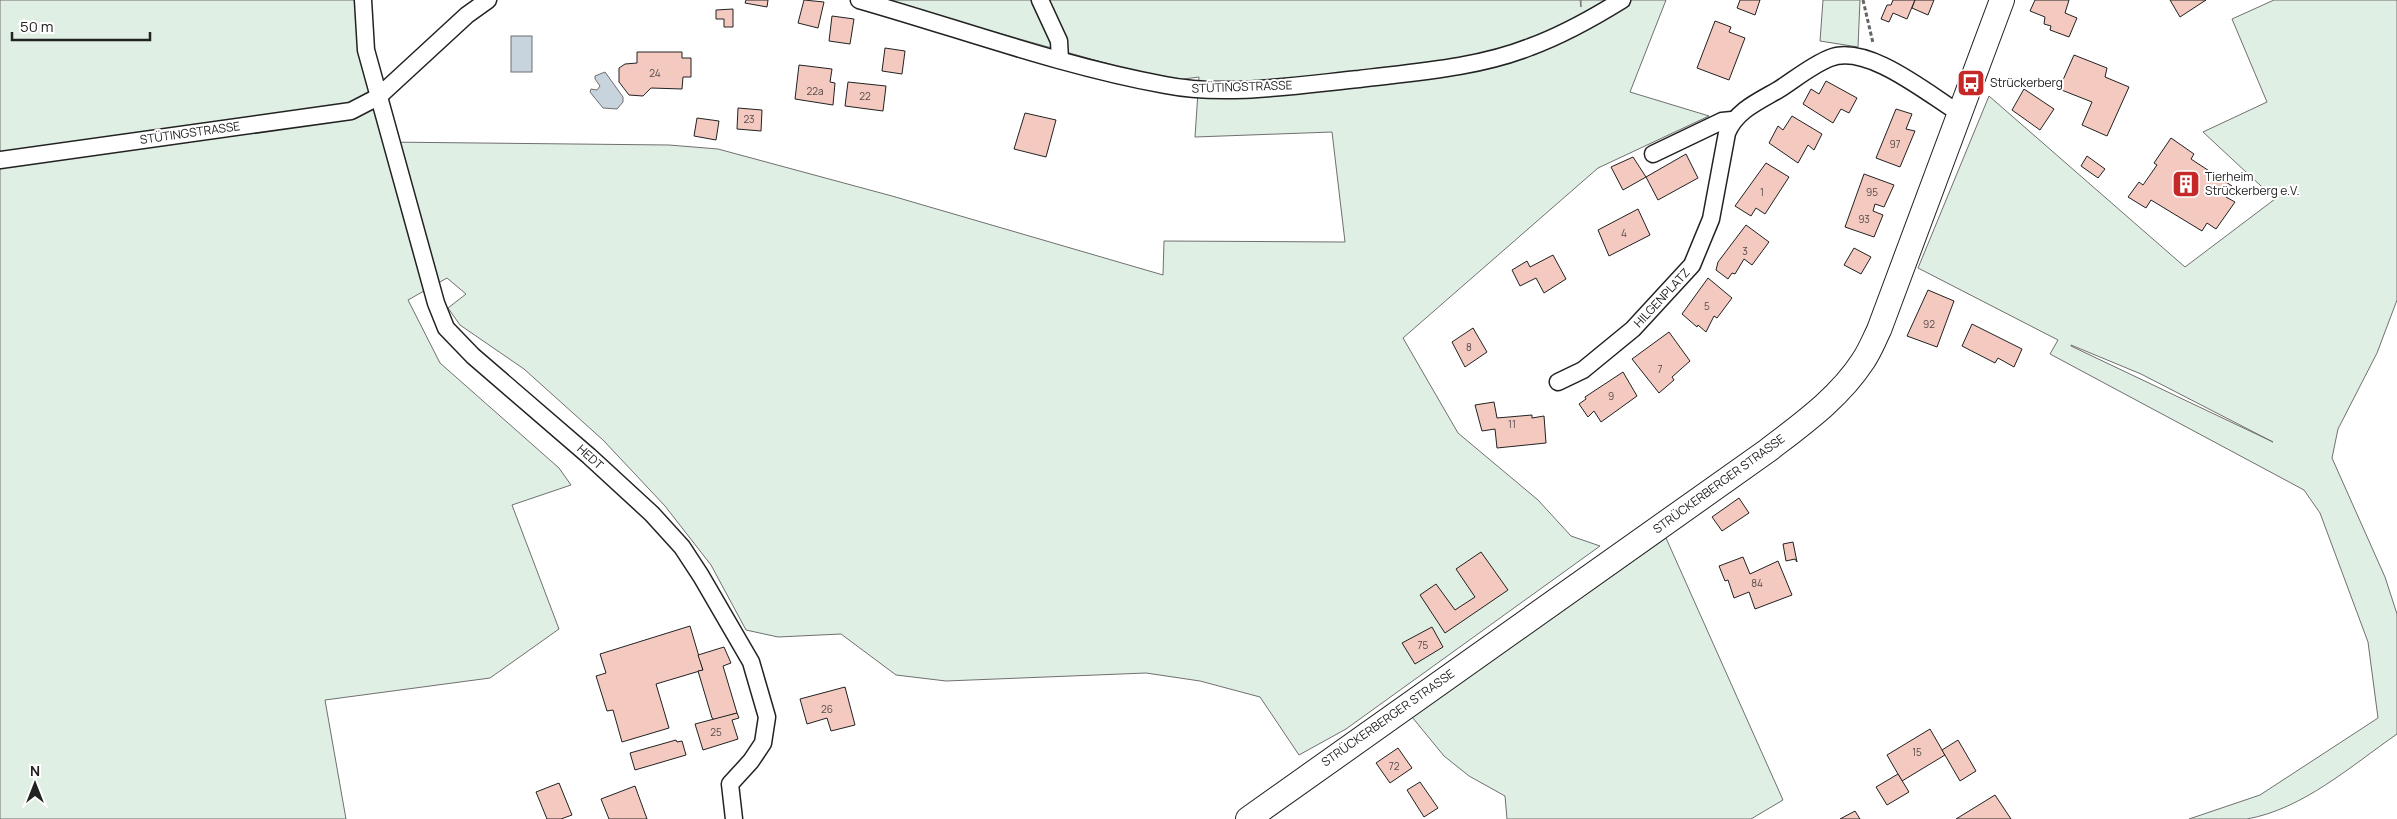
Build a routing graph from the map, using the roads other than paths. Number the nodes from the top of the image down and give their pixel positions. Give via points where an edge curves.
1 (363, 0) edge
2 (488, 0) edge
3 (859, 0) edge
4 (1040, 0) edge
5 (1622, 0) edge
6 (2002, 0) edge
7 (1060, 60) junction
8 (378, 97) junction
9 (1959, 113) junction
10 (1732, 120) junction
11 (1653, 154) dead end
12 (0, 160) edge
13 (1558, 382) dead end
14 (734, 819) edge
15 (1248, 819) edge

1 - 8 street via 366,50
2 - 8 street, STÜTINGSTRASSE via 467,15
3 - 7 street, STÜTINGSTRASSE
4 - 7 street via 1059,41
5 - 7 street, STÜTINGSTRASSE via 1529,48 1488,59 1425,71 1292,86 1187,89
6 - 9 main road, STRÜCKERBERGER STRASSE
8 - 12 street, STÜTINGSTRASSE via 351,111
8 - 14 street, HEDT via 436,303 446,328 472,356 610,475 682,547 751,662 767,717 763,743 752,761 730,784
9 - 10 street via 1876,61 1847,55 1830,58
9 - 15 main road, STRÜCKERBERGER STRASSE via 1879,330 1864,360 1821,409
10 - 11 street via 1722,121
10 - 13 street, HILGENPLATZ via 1723,150 1711,219 1692,265 1633,329 1583,370

